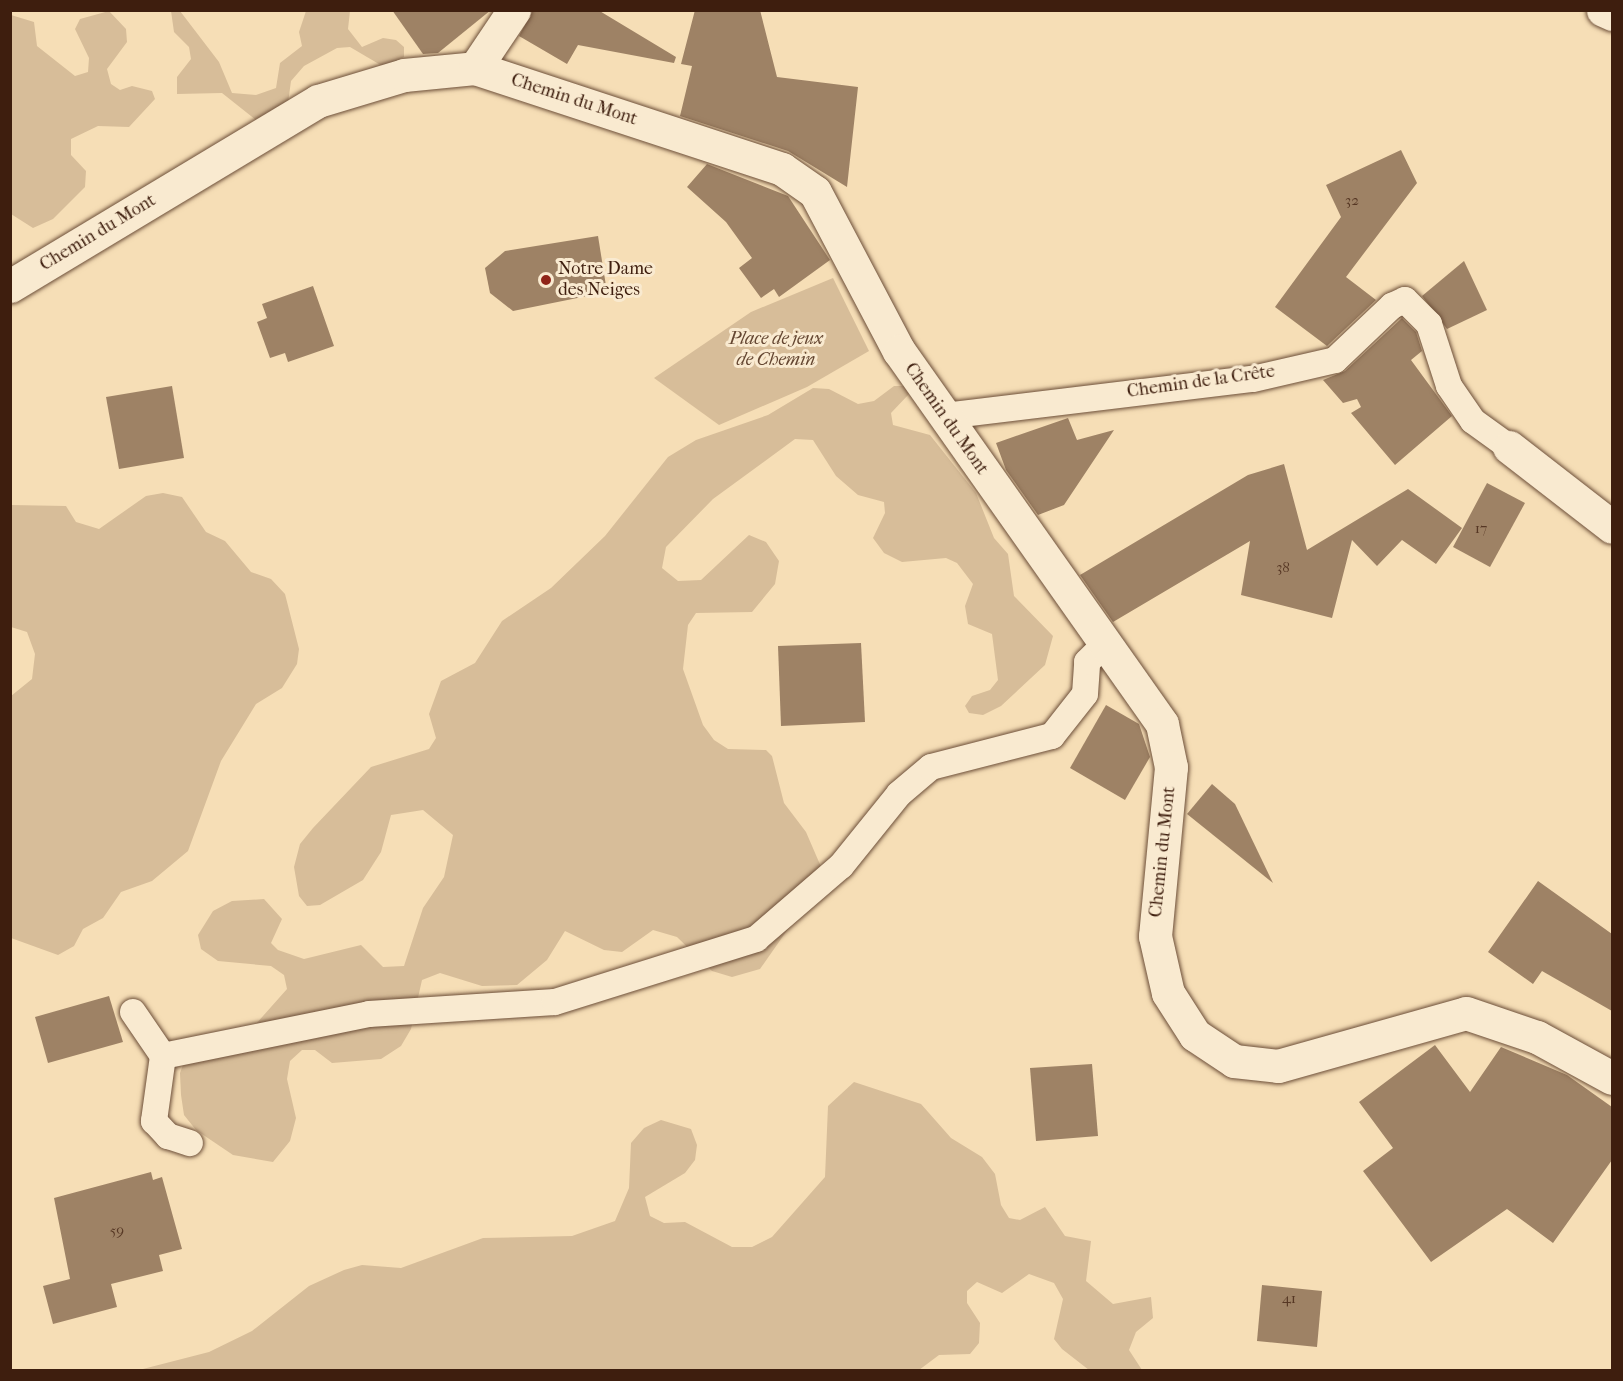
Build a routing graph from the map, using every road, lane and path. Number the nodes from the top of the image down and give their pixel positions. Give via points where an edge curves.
1 (514, 10) edge
2 (1603, 10) edge
3 (1612, 14) edge
4 (475, 68) junction
5 (10, 286) edge
6 (945, 416) junction
7 (1509, 447) joint
8 (1612, 527) edge
9 (1105, 644) junction
10 (132, 1012) dead end
11 (163, 1056) junction
12 (1612, 1078) edge
13 (190, 1143) dead end

1 - 4 street
2 - 3 street
4 - 5 street, Chemin du Mont via 390,77 318,101 269,135
4 - 6 street, Chemin du Mont via 800,178 835,224 899,351
6 - 7 lane, Chemin de la Crête via 1253,379 1335,360 1392,306 1405,300 1429,324 1449,386 1473,421
6 - 9 street, Chemin du Mont
7 - 8 street, Chemin de la Crête
9 - 11 lane via 1087,662 1085,694 1052,736 931,766 898,794 841,866 756,939 555,1002 369,1014
9 - 12 street, Chemin du Mont via 1167,734 1171,767 1156,907 1159,965 1177,1013 1210,1048 1252,1066 1278,1066 1449,1013 1466,1013 1537,1037
10 - 11 lane
11 - 13 lane via 154,1121 168,1136

